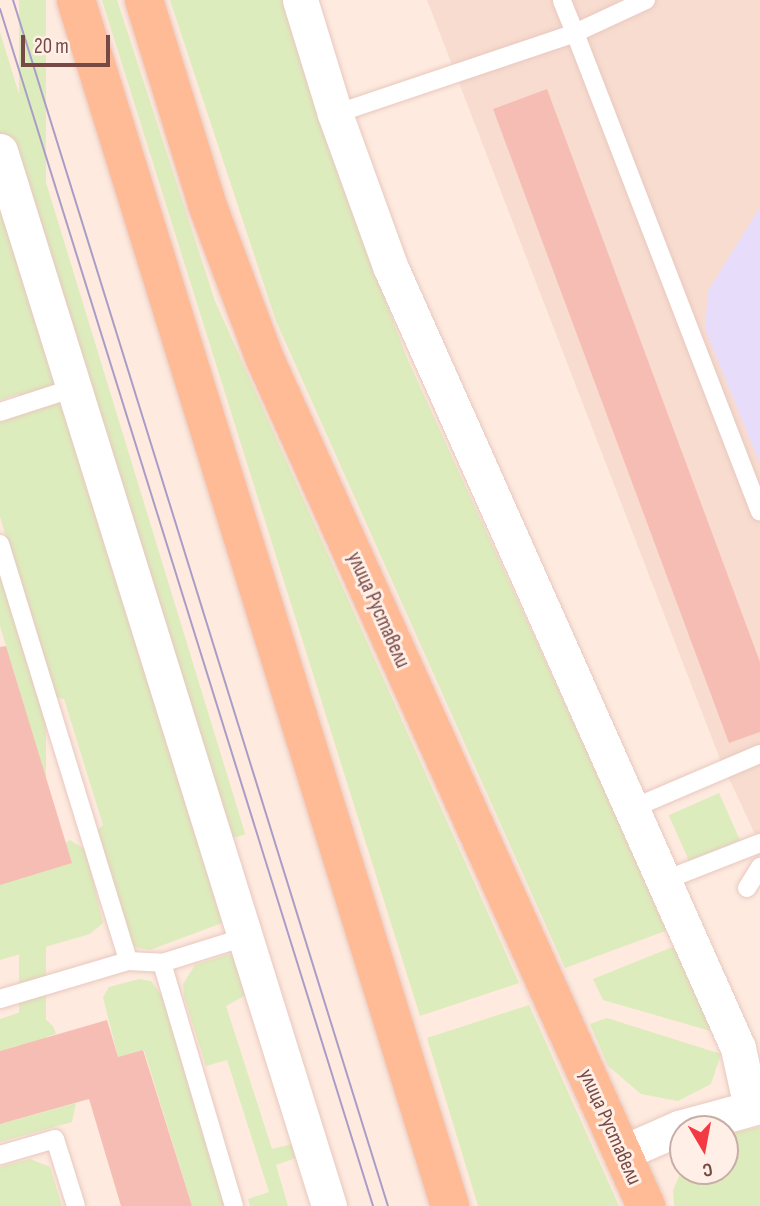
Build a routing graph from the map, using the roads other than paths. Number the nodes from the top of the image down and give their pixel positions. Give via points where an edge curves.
1 (76, 0) edge
2 (144, 0) edge
3 (300, 0) edge
4 (562, 0) edge
5 (646, 0) edge
6 (575, 33) junction
7 (335, 114) junction
8 (0, 151) edge
9 (74, 388) junction
10 (0, 412) edge
11 (760, 512) edge
12 (0, 544) edge
13 (760, 754) edge
14 (631, 809) junction
15 (760, 843) edge
16 (760, 867) edge
17 (663, 881) junction
18 (747, 888) dead end
19 (245, 937) junction
20 (128, 961) junction
21 (162, 963) junction
22 (0, 999) edge
23 (755, 1107) edge
24 (622, 1153) junction
25 (0, 1155) edge
26 (76, 1206) edge
27 (234, 1206) edge
28 (329, 1206) edge
29 (450, 1206) edge
30 (646, 1206) edge

1 - 29 main road
2 - 24 main road, улица Руставели via 207,204 265,359
3 - 7 street
4 - 6 lane
5 - 6 lane
6 - 7 lane
6 - 11 lane
7 - 14 street via 390,266
8 - 9 street
9 - 10 lane
9 - 19 street
12 - 20 lane
13 - 14 lane
14 - 17 street
15 - 17 lane
16 - 18 lane
17 - 23 street via 738,1048
19 - 21 lane
19 - 28 street
20 - 21 lane
20 - 22 lane
21 - 27 lane
23 - 24 street via 679,1128
24 - 30 main road, улица Руставели
25 - 26 lane via 55,1139

